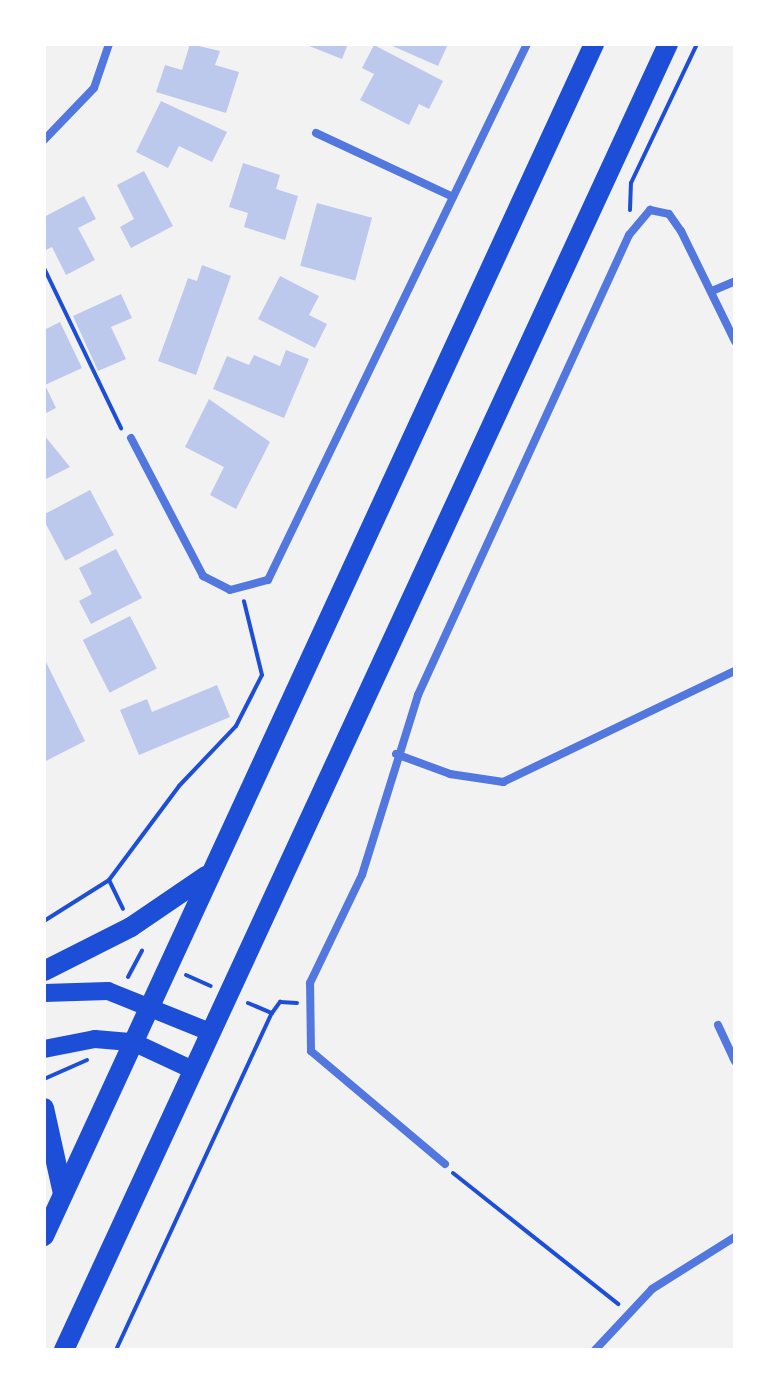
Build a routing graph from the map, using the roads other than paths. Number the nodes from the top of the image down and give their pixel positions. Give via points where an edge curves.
1 (109, 44) edge
2 (527, 44) edge
3 (594, 44) edge
4 (668, 44) edge
5 (316, 133) dead end
6 (44, 140) edge
7 (453, 197) junction
8 (735, 281) edge
9 (712, 291) junction
10 (735, 341) edge
11 (131, 438) road end
12 (735, 671) edge
13 (396, 754) junction
14 (213, 869) junction
15 (44, 971) edge
16 (44, 993) edge
17 (150, 1004) junction
18 (718, 1025) dead end
19 (210, 1032) junction
20 (133, 1042) junction
21 (44, 1049) edge
22 (735, 1061) edge
23 (191, 1069) junction
24 (44, 1108) edge
25 (445, 1164) dead end
26 (63, 1194) junction
27 (44, 1236) edge
28 (735, 1237) edge
29 (64, 1350) edge
30 (595, 1350) edge

1 - 6 street via 94,88
2 - 7 street
3 - 14 highway
4 - 19 highway
5 - 7 street
7 - 11 street via 268,580 242,590 203,576
8 - 9 street
9 - 10 street
9 - 13 street via 669,214 650,210 638,221
12 - 13 street via 503,782 450,774
13 - 25 street via 362,875 310,983 305,1035 323,1064
14 - 15 highway via 171,903
14 - 17 highway
16 - 17 main road via 82,988
17 - 19 main road
17 - 20 highway
18 - 22 street
19 - 23 highway
20 - 21 main road via 95,1039
20 - 23 main road
20 - 26 highway
23 - 29 highway
24 - 26 highway
26 - 27 highway
28 - 30 street via 627,1310

